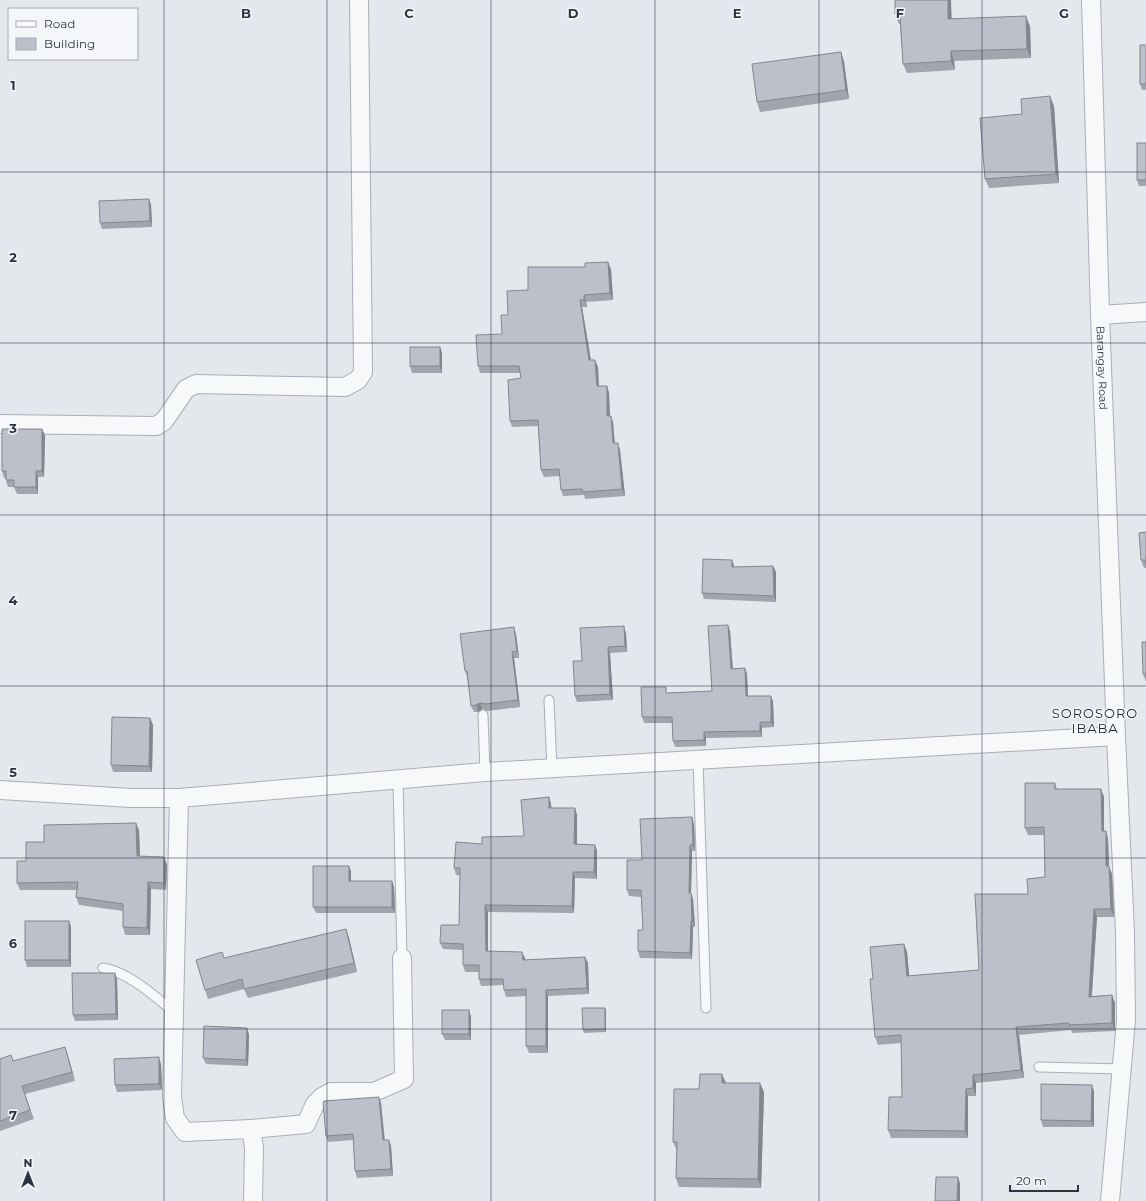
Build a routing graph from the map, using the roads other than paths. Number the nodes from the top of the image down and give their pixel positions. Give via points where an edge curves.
1 (359, 0) edge
2 (1090, 0) edge
3 (1146, 312) edge
4 (1100, 315) junction
5 (0, 424) edge
6 (548, 700) dead end
7 (482, 715) edge
8 (1116, 736) junction
9 (698, 760) junction
10 (552, 768) junction
11 (485, 772) junction
12 (398, 779) junction
13 (0, 790) edge
14 (179, 798) junction
15 (402, 958) joint
16 (103, 968) dead end
17 (706, 1008) dead end
18 (174, 1012) junction
19 (1039, 1068) dead end
20 (1122, 1069) junction
21 (251, 1129) junction
22 (253, 1201) edge
23 (1110, 1201) edge

1 - 5 street via 363,372 358,380 345,387 196,384 186,388 164,421 156,426
2 - 4 street, Barangay Road
3 - 4 street
4 - 8 street, Barangay Road
6 - 10 lane
7 - 11 lane
8 - 9 street
8 - 20 street, Barangay Road via 1125,932 1126,1020
9 - 10 street
9 - 17 lane
10 - 11 street
11 - 12 street
12 - 14 street
12 - 15 lane
13 - 14 street via 131,798
14 - 18 street
15 - 21 street via 404,1079 374,1092 331,1092 315,1104 306,1124
16 - 18 lane via 132,980
18 - 21 street via 172,1096 175,1118 184,1132
19 - 20 lane
20 - 23 street, Barangay Road
21 - 22 street via 254,1148

